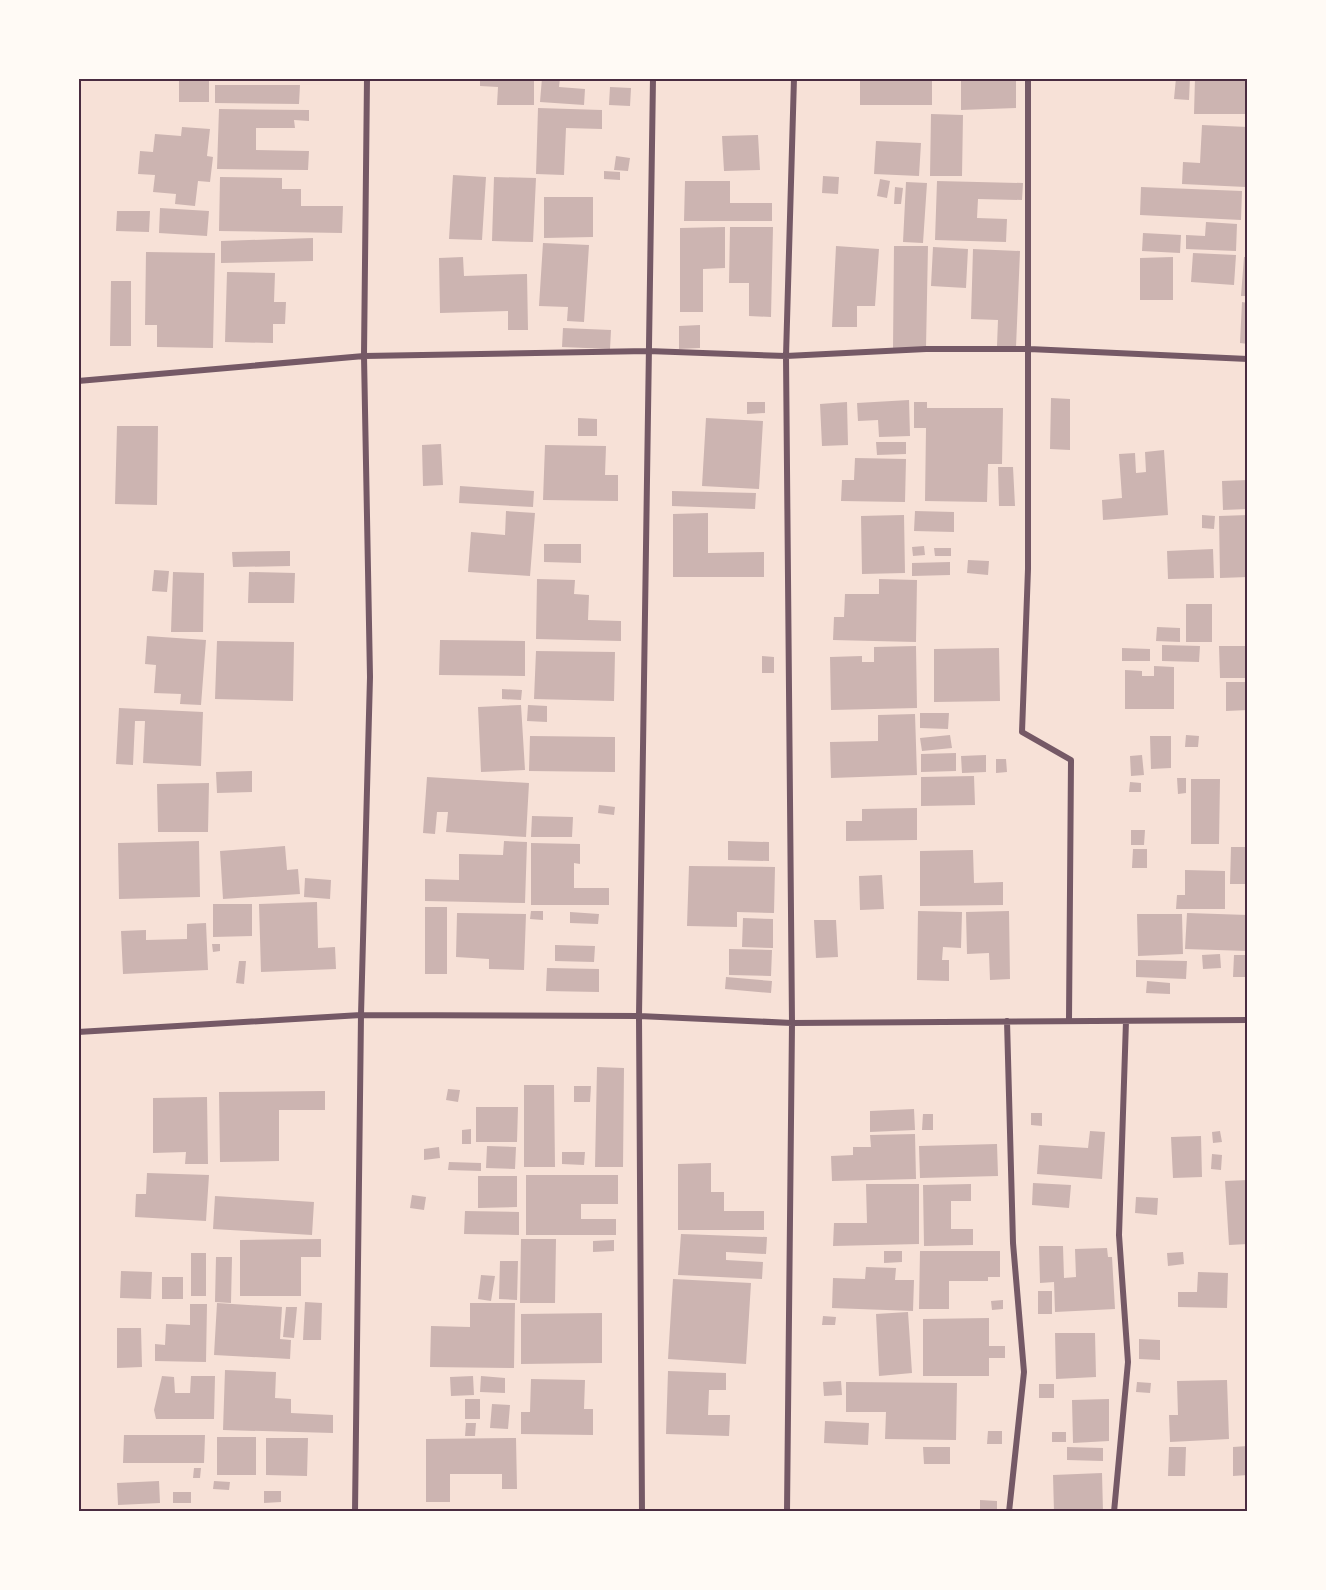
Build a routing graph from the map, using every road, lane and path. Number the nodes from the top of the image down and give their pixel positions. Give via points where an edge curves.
1 (366, 78) edge
2 (652, 78) edge
3 (794, 78) edge
4 (1028, 78) edge
5 (1029, 349) junction
6 (648, 351) junction
7 (364, 356) junction
8 (786, 356) junction
9 (1248, 359) edge
10 (78, 381) edge
11 (361, 1015) junction
12 (639, 1016) junction
13 (1248, 1020) edge
14 (1007, 1021) junction
15 (1069, 1021) junction
16 (1126, 1021) junction
17 (792, 1023) junction
18 (78, 1032) edge
19 (355, 1512) edge
20 (642, 1512) edge
21 (787, 1512) edge
22 (1009, 1512) edge
23 (1114, 1512) edge

1 - 7 street
2 - 6 street
3 - 8 street
4 - 5 street
5 - 8 street
5 - 9 street
5 - 15 street via 1028,569 1022,732 1071,760
6 - 7 street
6 - 8 street
6 - 12 street
7 - 10 street
7 - 11 street via 370,677
8 - 17 street
11 - 12 street
11 - 18 street
11 - 19 street
12 - 17 street
12 - 20 street
13 - 16 street
14 - 15 street
14 - 17 street
14 - 22 street via 1013,1243 1024,1372
15 - 16 street
16 - 23 street via 1119,1235 1128,1362
17 - 21 street

